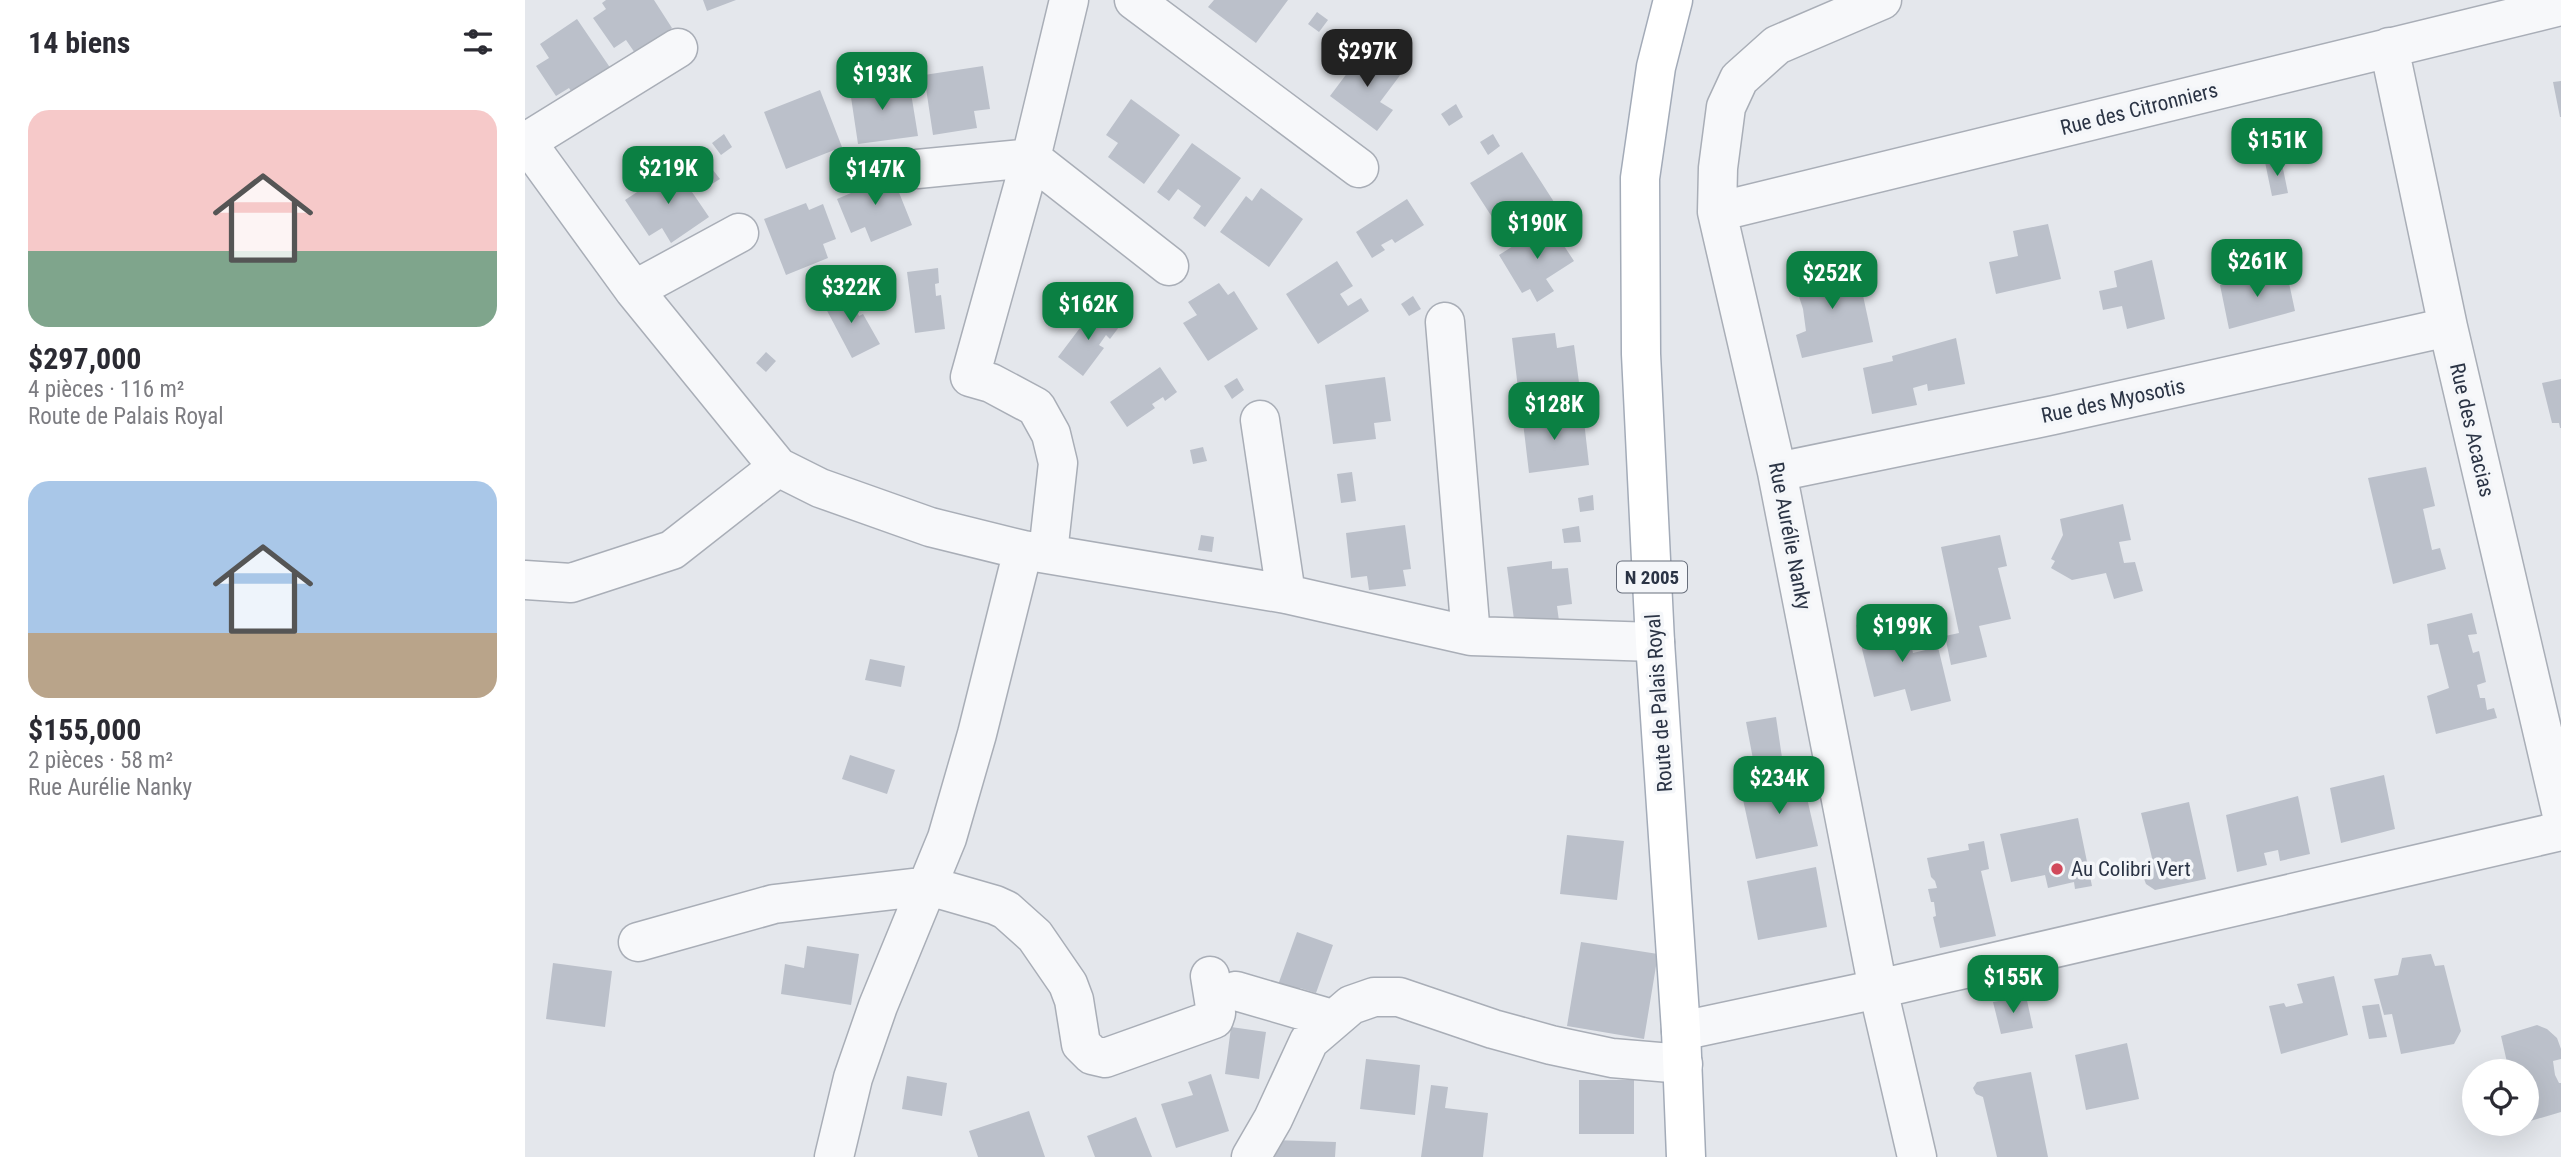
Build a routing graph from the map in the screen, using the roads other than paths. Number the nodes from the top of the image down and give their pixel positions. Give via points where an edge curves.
1 (1069, 0) edge
2 (1134, 0) edge
3 (1673, 0) edge
4 (1882, 0) edge
5 (2561, 6) edge
6 (2389, 47) junction
7 (678, 48) dead end
8 (526, 141) edge
9 (1031, 158) junction
10 (1359, 168) dead end
11 (916, 169) dead end
12 (1717, 212) junction
13 (739, 233) dead end
14 (1169, 266) dead end
15 (634, 290) junction
16 (1445, 322) dead end
17 (2448, 327) junction
18 (1259, 420) dead end
19 (778, 467) junction
20 (1777, 472) junction
21 (1036, 552) junction
22 (525, 580) edge
23 (1286, 594) junction
24 (1471, 636) junction
25 (1655, 642) junction
26 (2561, 811) edge
27 (2561, 831) edge
28 (929, 886) junction
29 (638, 942) dead end
30 (1878, 989) junction
31 (1332, 1019) junction
32 (1682, 1047) junction
33 (834, 1157) edge
34 (1251, 1157) edge
35 (1686, 1157) edge
36 (1917, 1157) edge

1 - 9 street
2 - 10 street
3 - 25 main road, Route de Palais Royal / N 2005 via 1656,67 1640,178 1641,354
4 - 12 street, Rue Aurélie Nanky via 1777,45 1739,79 1726,107
5 - 6 street, Rue des Citronniers
6 - 12 street, Rue des Citronniers
6 - 17 street, Rue des Acacias
7 - 8 street
8 - 15 street
9 - 11 street
9 - 14 street
9 - 21 street via 970,377 1036,407 1051,434 1058,463
12 - 20 street, Rue Aurélie Nanky
13 - 15 street
15 - 19 street
16 - 24 street
17 - 20 street, Rue des Myosotis
17 - 26 street, Rue des Acacias
18 - 23 street
19 - 21 street via 878,510
19 - 22 street via 672,550 571,583
20 - 30 street, Rue Aurélie Nanky
21 - 23 street
21 - 28 street
23 - 24 street
24 - 25 street
25 - 32 main road, Route de Palais Royal / N 2005
27 - 30 street
28 - 29 street via 774,904
28 - 31 street via 1006,910 1035,936 1068,984 1080,1044 1092,1055 1105,1058 1214,1019 1223,983
28 - 33 street via 878,1006 853,1079
30 - 32 street
30 - 36 street, Rue Aurélie Nanky
31 - 32 street via 1351,1005 1374,997 1399,997 1493,1029 1612,1058
31 - 34 street via 1309,1041
32 - 35 main road, Route de Palais Royal / N 2005

